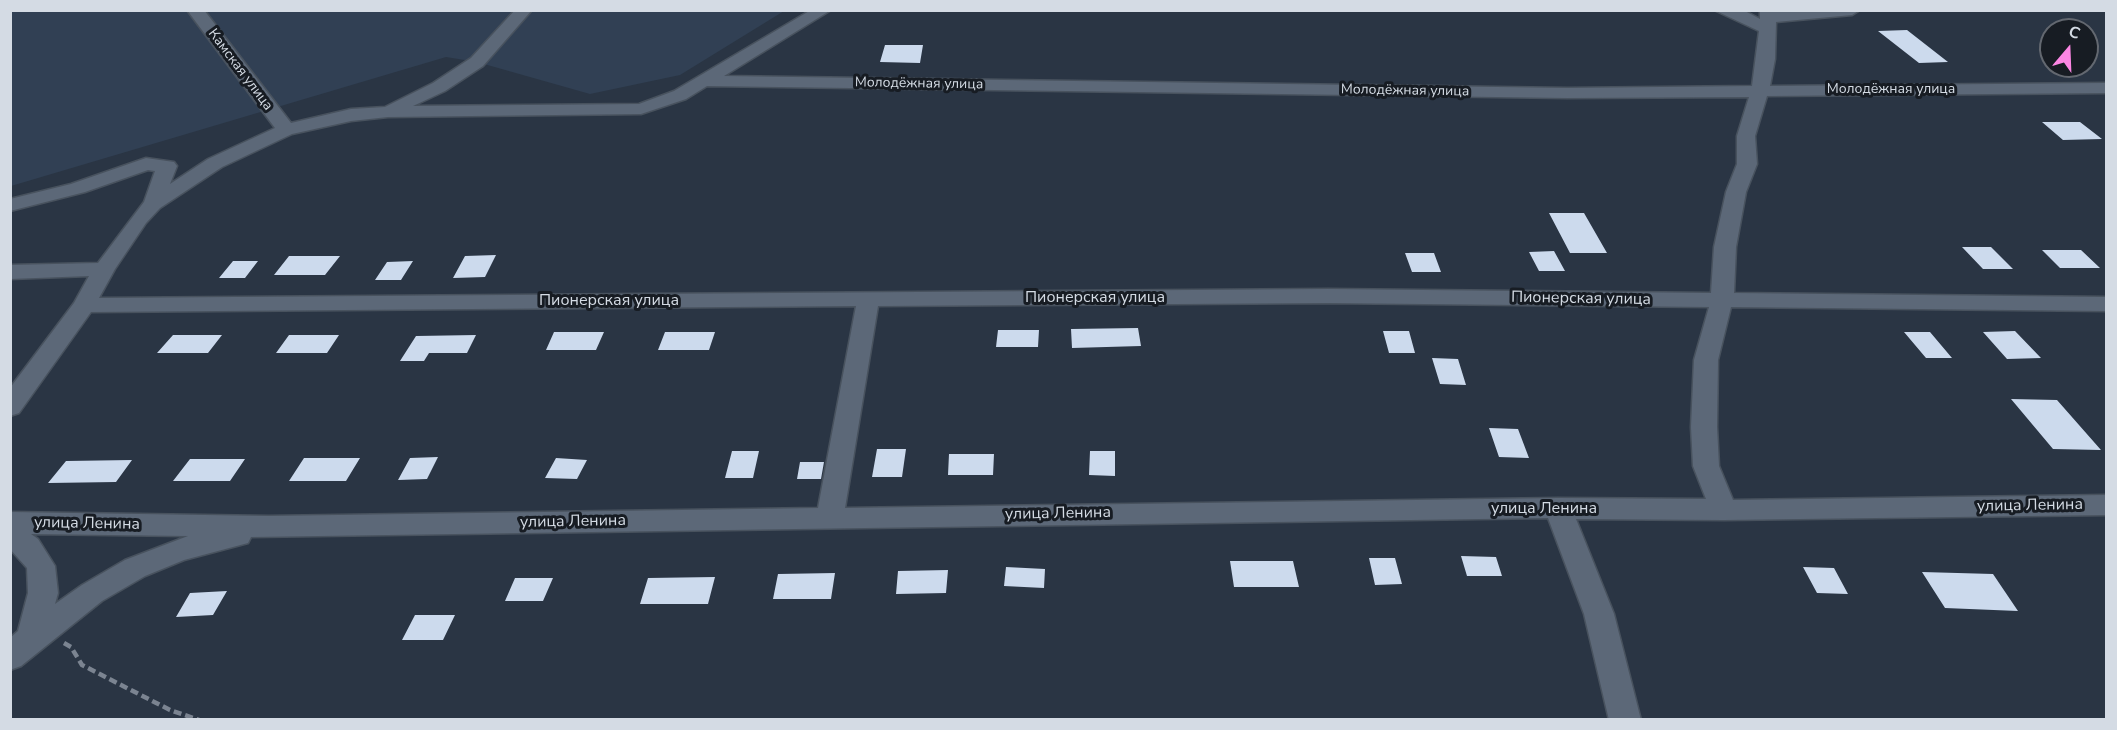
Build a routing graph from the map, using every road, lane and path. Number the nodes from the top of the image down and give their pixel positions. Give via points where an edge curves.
1 (195, 10) edge
2 (524, 10) edge
3 (823, 10) edge
4 (1722, 10) edge
5 (1852, 10) edge
6 (1768, 19) edge
7 (704, 81) junction
8 (2106, 88) edge
9 (1760, 91) junction
10 (388, 112) junction
11 (286, 130) junction
12 (153, 204) junction
13 (10, 205) edge
14 (104, 269) junction
15 (10, 272) edge
16 (868, 300) junction
17 (1722, 300) junction
18 (2106, 304) edge
19 (84, 305) junction
20 (10, 407) edge
21 (2106, 505) edge
22 (1558, 508) junction
23 (1724, 510) junction
24 (830, 517) junction
25 (10, 522) edge
26 (269, 527) junction
27 (10, 533) edge
28 (21, 648) edge
29 (198, 720) edge
30 (1625, 720) edge

1 - 11 street, Камская улица
2 - 10 street via 477,62 440,87
3 - 7 street
4 - 6 street
5 - 6 street
6 - 9 street
7 - 9 street, Молодёжная улица via 1567,93
7 - 10 street via 663,103 641,109
8 - 9 street, Молодёжная улица
9 - 17 street via 1746,136 1747,164 1736,192 1725,247
10 - 11 street via 324,120
11 - 12 street via 215,163
12 - 13 street via 167,166 146,164 78,188
12 - 14 street
14 - 15 street
14 - 19 street
16 - 17 street, Пионерская улица via 1328,296
16 - 19 street, Пионерская улица
16 - 24 street
17 - 18 street, Пионерская улица
17 - 23 street via 1706,360 1704,427 1706,466
19 - 20 street
21 - 23 street, улица Ленина
22 - 23 street, улица Ленина
22 - 24 street, улица Ленина
22 - 30 street via 1599,614
24 - 26 street, улица Ленина
25 - 26 street, улица Ленина
26 - 28 street via 178,550 135,568 92,593
27 - 28 street via 28,547 41,566 43,592
28 - 29 path via 59,640 71,647 82,665

